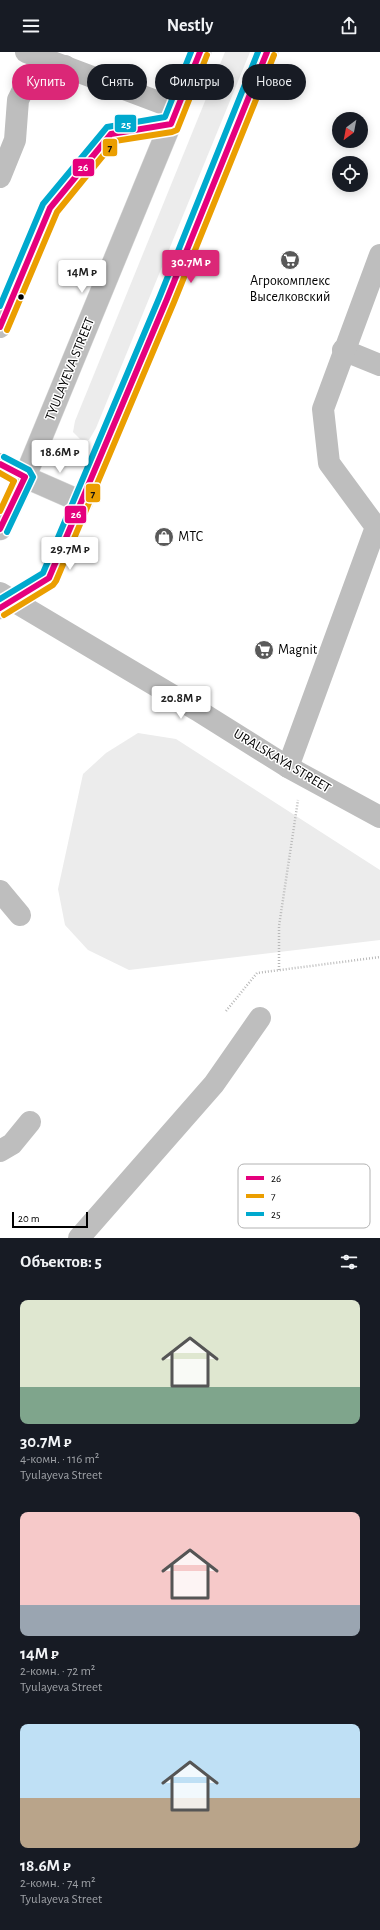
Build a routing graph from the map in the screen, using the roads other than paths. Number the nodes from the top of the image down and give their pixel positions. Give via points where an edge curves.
1 (26, 52) edge
2 (200, 52) edge
3 (267, 52) edge
4 (59, 64) edge
5 (79, 72) edge
6 (18, 100) edge
7 (174, 116) junction
8 (0, 178) edge
9 (380, 255) edge
10 (0, 326) edge
11 (343, 350) junction
12 (380, 365) edge
13 (0, 464) edge
14 (25, 477) junction
15 (82, 502) junction
16 (0, 529) edge
17 (4, 600) edge
18 (288, 767) junction
19 (380, 817) edge
20 (0, 891) edge
21 (20, 914) dead end
22 (260, 1018) dead end
23 (30, 1122) dead end
24 (0, 1150) edge
25 (80, 1238) edge

1 - 4 main road
2 - 7 main road, TYULAYEVA STREET
3 - 15 main road
5 - 7 main road
6 - 8 main road via 15,140
7 - 10 main road via 111,134 50,208
7 - 14 main road, TYULAYEVA STREET
9 - 11 main road
11 - 12 main road
11 - 18 main road via 323,409 328,463 376,527
13 - 14 main road
14 - 15 main road
14 - 16 main road, TYULAYEVA STREET
15 - 17 main road via 49,578
17 - 18 main road, URALSKAYA STREET via 197,710
18 - 19 main road, URALSKAYA STREET
20 - 21 main road
22 - 25 main road via 214,1084
23 - 24 main road via 12,1144

